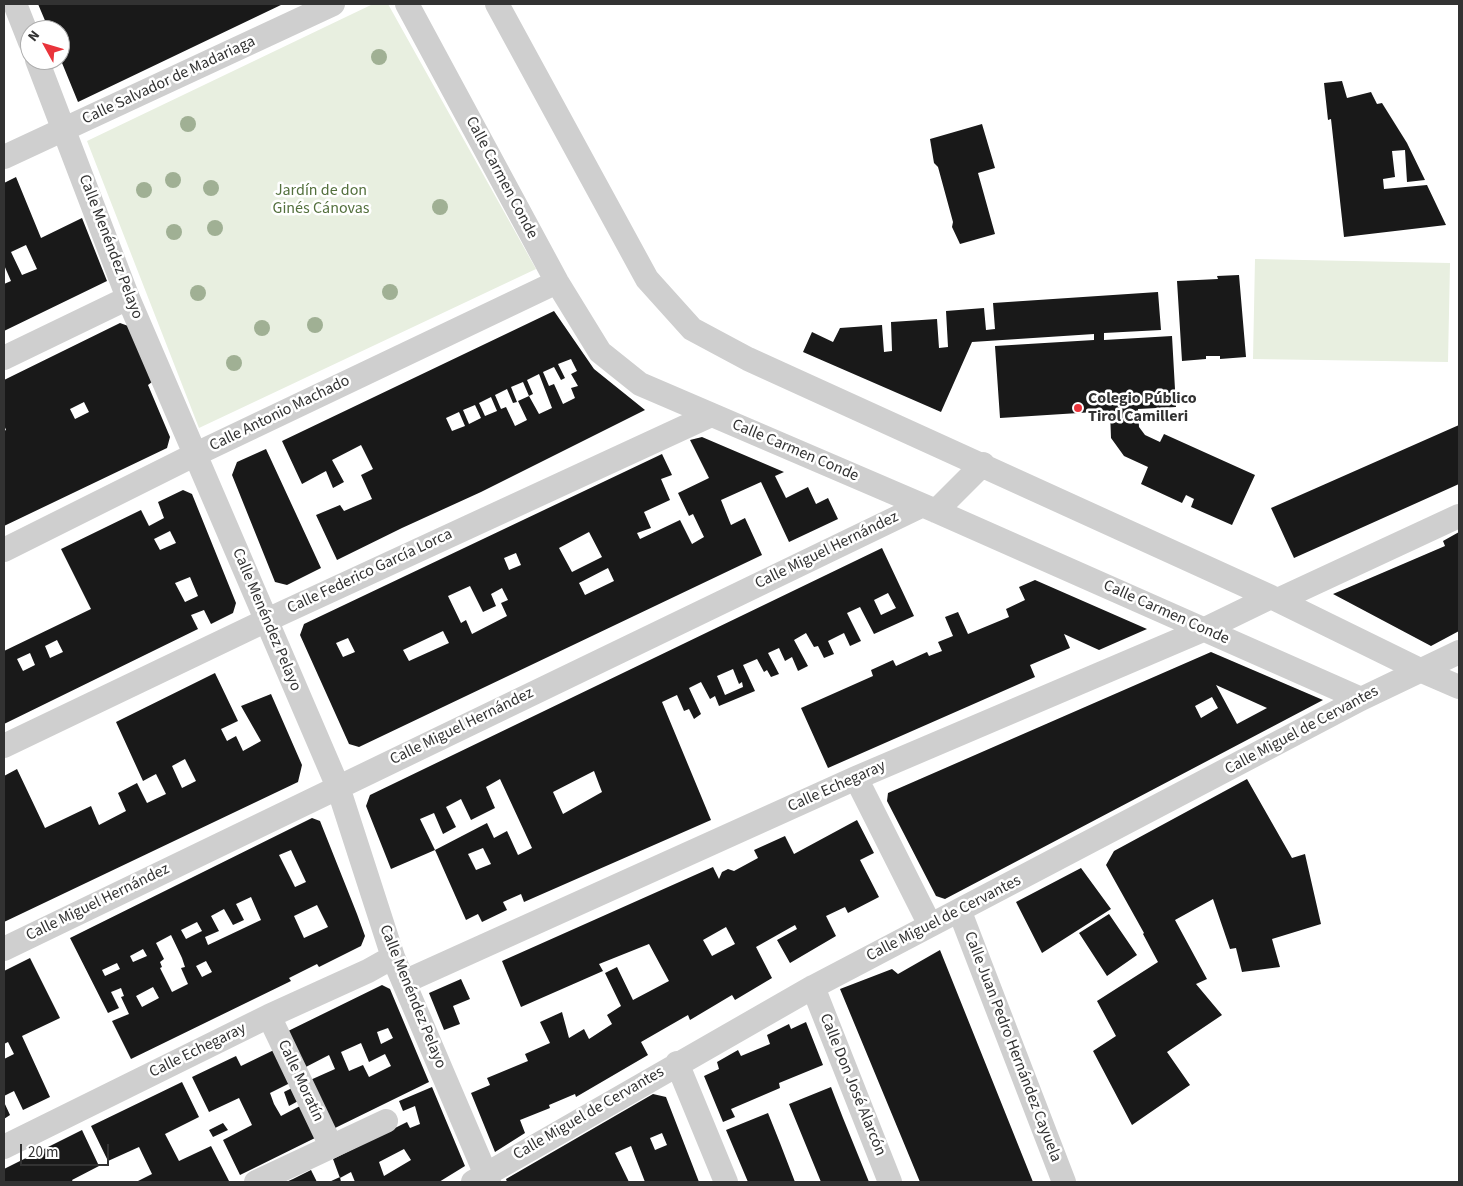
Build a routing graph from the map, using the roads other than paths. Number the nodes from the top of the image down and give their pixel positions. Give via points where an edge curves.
1 (15, 4) edge
2 (333, 4) edge
3 (407, 4) edge
4 (497, 4) edge
5 (21, 20) edge
6 (41, 70) edge
7 (66, 130) junction
8 (4, 157) edge
9 (557, 282) junction
10 (128, 298) junction
11 (4, 358) edge
12 (711, 415) junction
13 (194, 455) junction
14 (983, 464) junction
15 (928, 508) junction
16 (1459, 516) edge
17 (4, 550) edge
18 (1275, 598) junction
19 (267, 620) junction
20 (1203, 630) junction
21 (1459, 652) edge
22 (1422, 671) junction
23 (1459, 686) edge
24 (1361, 699) junction
25 (4, 746) edge
26 (856, 778) junction
27 (338, 787) junction
28 (960, 912) junction
29 (930, 925) junction
30 (4, 948) edge
31 (393, 957) junction
32 (404, 982) junction
33 (814, 987) junction
34 (269, 1016) junction
35 (677, 1063) junction
36 (386, 1121) dead end
37 (331, 1146) junction
38 (4, 1147) edge
39 (483, 1179) edge
40 (256, 1182) edge
41 (726, 1182) edge
42 (890, 1182) edge
43 (1064, 1182) edge

1 - 5 street
2 - 7 street, Calle Salvador de Madariaga
3 - 9 street, Calle Carmen Conde
4 - 14 street via 647,278 692,329 748,359
6 - 7 street, Calle Menéndez Pelayo
7 - 8 street, Calle Salvador de Madariaga
7 - 10 street, Calle Menéndez Pelayo
9 - 12 street, Calle Carmen Conde via 600,352 640,384
9 - 13 street, Calle Antonio Machado
10 - 11 street
10 - 13 street, Calle Menéndez Pelayo
12 - 15 street, Calle Carmen Conde
12 - 19 street, Calle Federico García Lorca
13 - 17 street, Calle Antonio Machado
13 - 19 street, Calle Menéndez Pelayo
14 - 15 street, Calle Miguel Hernández
14 - 18 street
15 - 20 street, Calle Carmen Conde
15 - 27 street, Calle Miguel Hernández
16 - 18 street, Calle Echegaray
18 - 20 street, Calle Echegaray
18 - 22 street
19 - 25 street, Calle Federico García Lorca
19 - 27 street, Calle Menéndez Pelayo
20 - 24 street, Calle Carmen Conde
20 - 26 street, Calle Echegaray
21 - 22 street, Calle Miguel de Cervantes
22 - 23 street
22 - 24 street, Calle Miguel de Cervantes
24 - 28 street, Calle Miguel de Cervantes
26 - 29 street
26 - 32 street, Calle Echegaray
27 - 30 street, Calle Miguel Hernández
27 - 31 street, Calle Menéndez Pelayo
28 - 29 street, Calle Miguel de Cervantes
28 - 43 street, Calle Juan Pedro Hernández Cayuela
29 - 33 street, Calle Miguel de Cervantes
31 - 32 street, Calle Menéndez Pelayo
31 - 34 street, Calle Echegaray
32 - 39 street, Calle Menéndez Pelayo
33 - 35 street, Calle Miguel de Cervantes
33 - 42 street, Calle Don José Alarcón
34 - 37 street, Calle Moratín
34 - 38 street, Calle Echegaray
35 - 39 street, Calle Miguel de Cervantes
35 - 41 street
36 - 37 street
37 - 40 street

